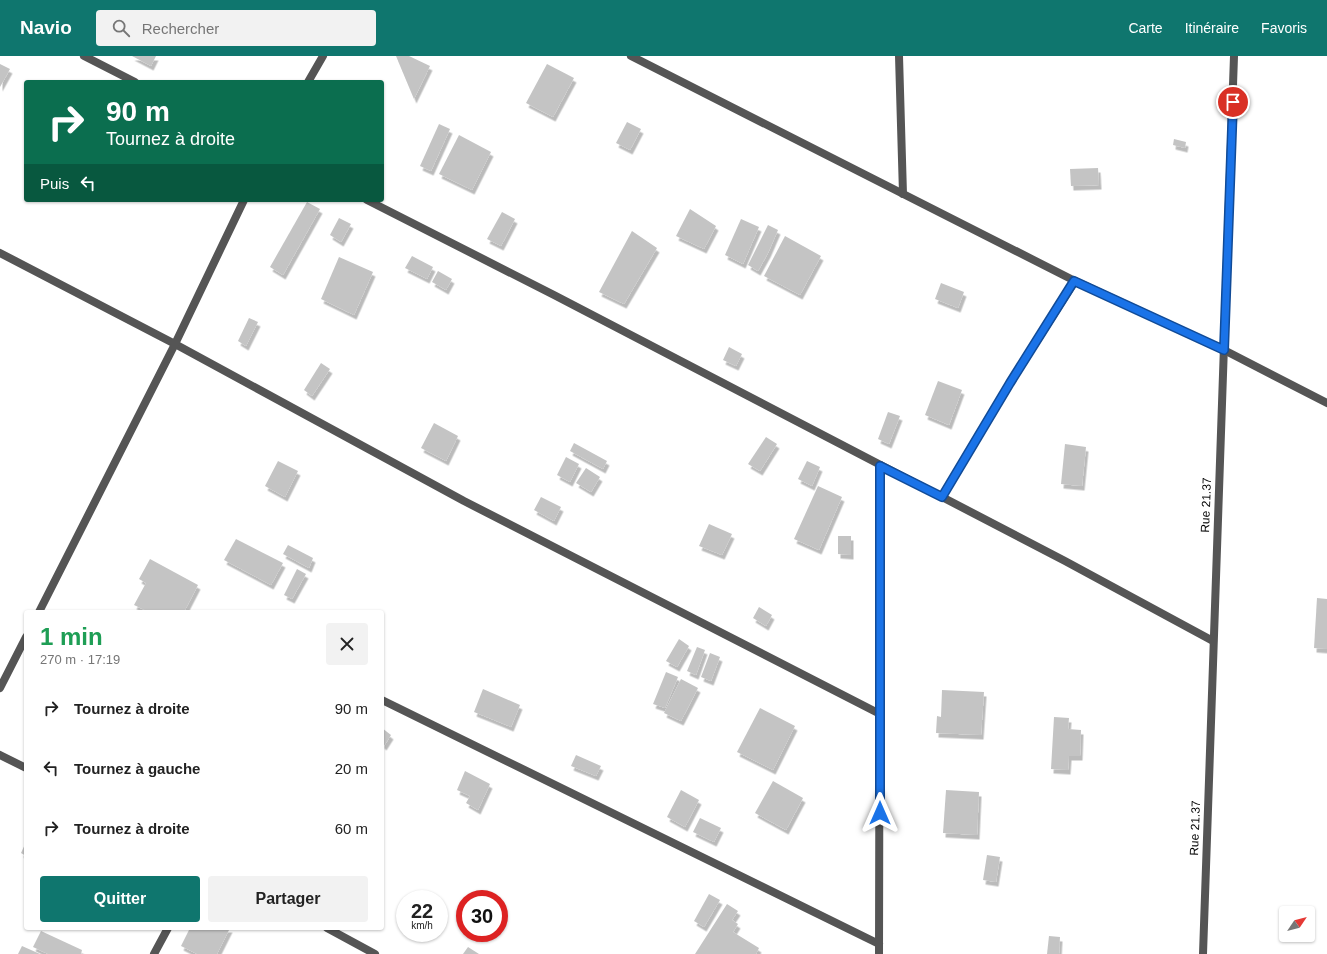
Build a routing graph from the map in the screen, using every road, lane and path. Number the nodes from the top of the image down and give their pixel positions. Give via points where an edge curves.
1 (84, 56) edge
2 (323, 56) edge
3 (631, 56) edge
4 (899, 56) edge
5 (1234, 56) edge
6 (131, 80) edge
7 (309, 80) edge
8 (903, 194) junction
9 (243, 202) edge
10 (371, 202) edge
11 (0, 253) edge
12 (1074, 281) junction
13 (175, 344) junction
14 (1224, 350) junction
15 (1327, 403) edge
16 (880, 466) junction
17 (942, 497) junction
18 (40, 610) edge
19 (24, 641) edge
20 (1214, 641) junction
21 (0, 688) edge
22 (384, 701) edge
23 (880, 714) junction
24 (0, 755) edge
25 (24, 767) edge
26 (167, 930) edge
27 (332, 930) edge
28 (879, 944) junction
29 (154, 954) edge
30 (375, 954) edge
31 (879, 954) edge
32 (1202, 954) edge

1 - 6 street
2 - 7 street
3 - 8 street
4 - 8 street
5 - 14 street, Rue 21.37
8 - 12 street
9 - 13 street
10 - 16 street
11 - 13 street
12 - 14 street
12 - 17 street
13 - 18 street
13 - 23 street via 464,501
14 - 15 street
14 - 20 street, Rue 21.37
16 - 17 street
16 - 23 street
17 - 20 street
19 - 21 street
20 - 32 street, Rue 21.37
22 - 28 street
23 - 28 street
24 - 25 street
26 - 29 street
27 - 30 street
28 - 31 street

